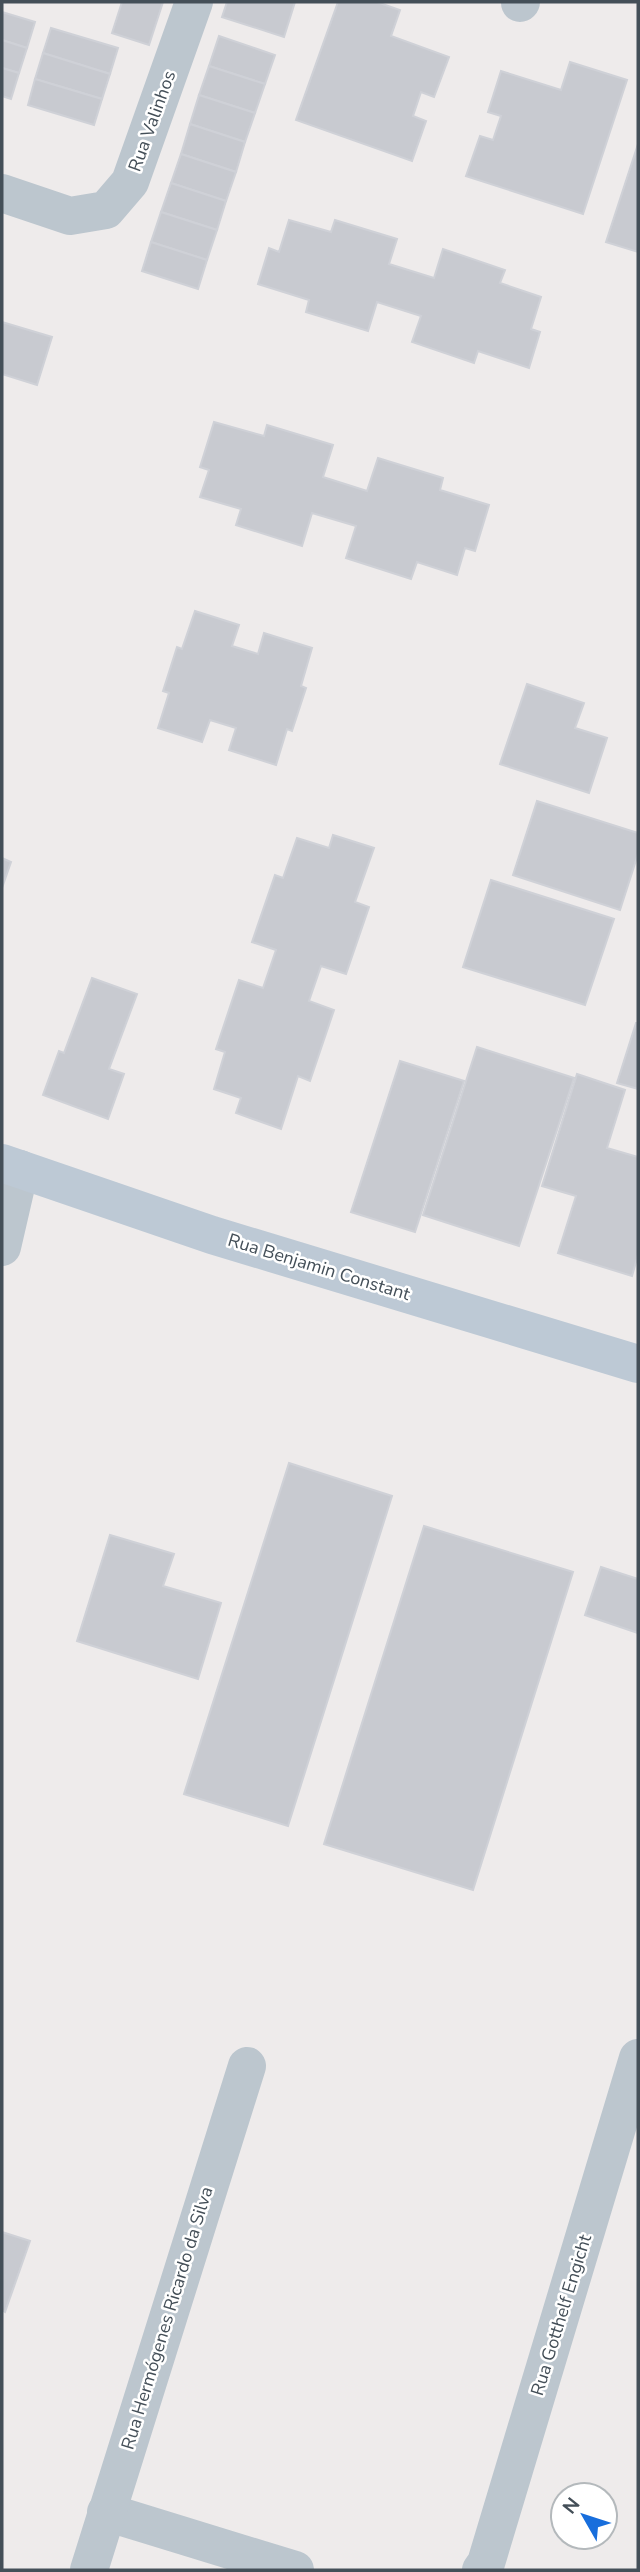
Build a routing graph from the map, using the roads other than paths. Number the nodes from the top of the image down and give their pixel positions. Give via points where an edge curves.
1 (194, 2) edge
2 (2, 193) edge
3 (11, 1166) edge
4 (2, 1247) edge
5 (638, 1364) edge
6 (638, 2058) edge
7 (247, 2066) dead end
8 (106, 2512) junction
9 (491, 2568) edge
10 (89, 2570) edge
11 (295, 2570) edge

1 - 2 street, Rua Valinhos via 131,182 106,210 70,216
3 - 4 street
3 - 5 main road, Rua Benjamin Constant via 212,1235
6 - 9 street, Rua Gotthelf Engicht
7 - 8 street, Rua Hermógenes Ricardo da Silva
8 - 10 street, Rua Hermógenes Ricardo da Silva
8 - 11 street

